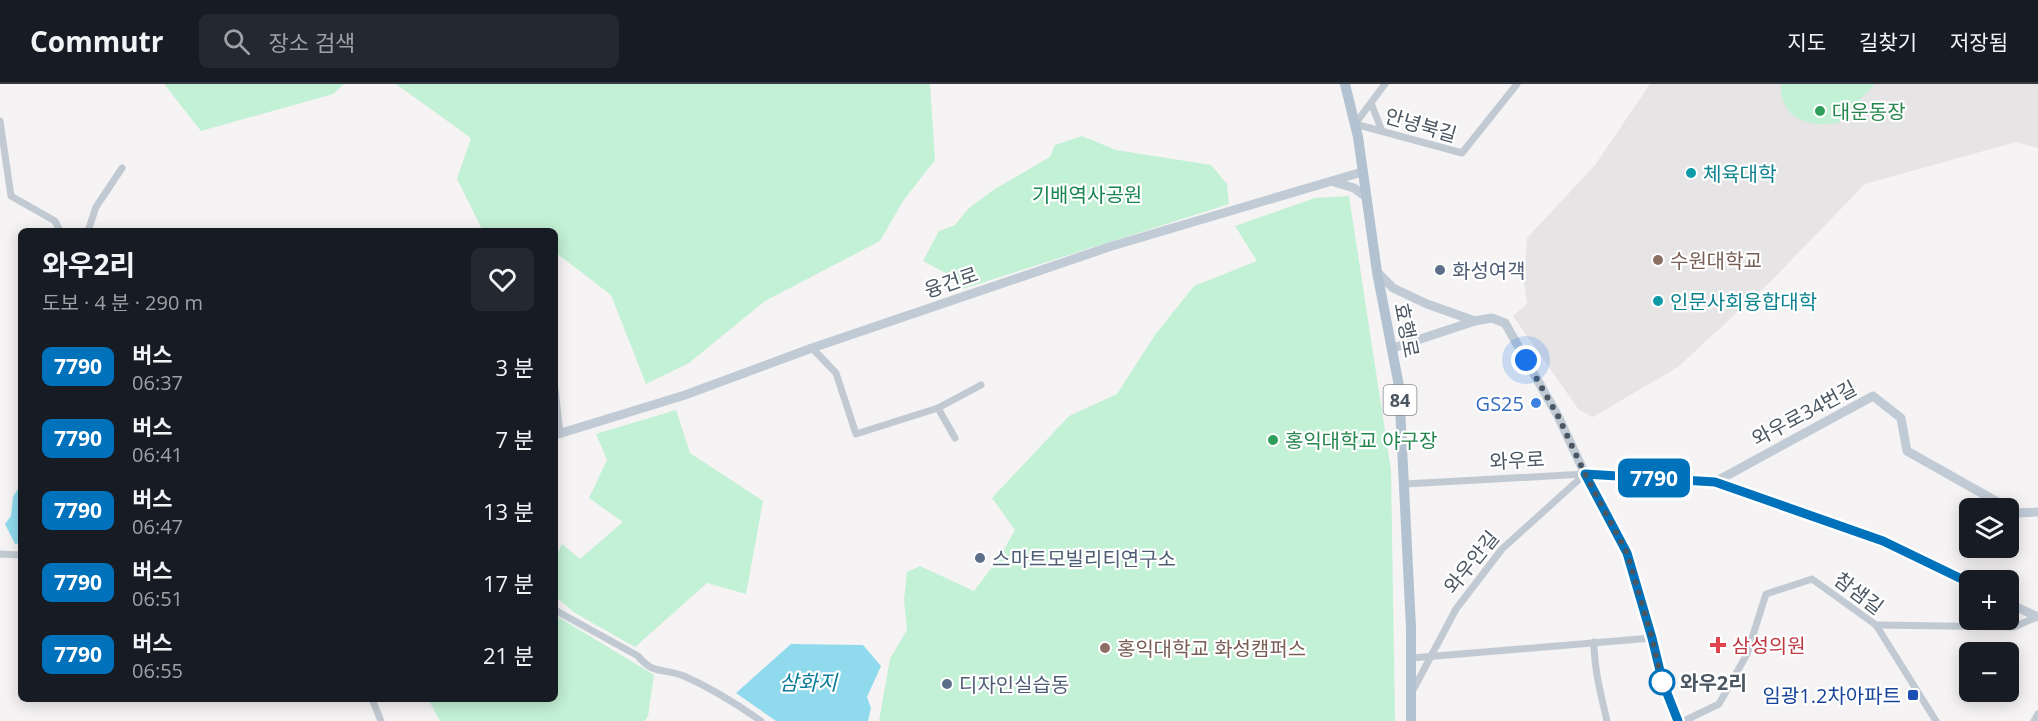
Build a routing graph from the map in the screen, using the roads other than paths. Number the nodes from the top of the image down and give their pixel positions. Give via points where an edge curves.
1 (1345, 84) edge
2 (1385, 84) edge
3 (1517, 84) edge
4 (1371, 103) junction
5 (0, 121) edge
6 (1355, 124) junction
7 (1382, 131) junction
8 (122, 168) dead end
9 (1362, 172) junction
10 (1332, 181) junction
11 (1366, 197) junction
12 (58, 228) edge
13 (89, 228) edge
14 (1377, 272) junction
15 (1475, 321) junction
16 (812, 348) junction
17 (1393, 348) junction
18 (981, 384) dead end
19 (938, 408) junction
20 (558, 435) edge
21 (955, 438) dead end
22 (1585, 474) junction
23 (1715, 482) junction
24 (1406, 484) junction
25 (1989, 498) edge
26 (2038, 512) edge
27 (2019, 513) edge
28 (0, 554) edge
29 (18, 555) edge
30 (1959, 578) edge
31 (2019, 608) edge
32 (558, 612) edge
33 (2038, 617) edge
34 (1876, 625) junction
35 (1652, 638) junction
36 (1594, 642) junction
37 (1431, 656) junction
38 (1412, 657) junction
39 (1411, 693) junction
40 (373, 702) edge
41 (381, 721) edge
42 (761, 721) edge
43 (1411, 721) edge
44 (1607, 721) edge
45 (1677, 721) edge
46 (1684, 721) edge
47 (1936, 721) edge

1 - 6 main road, 효행로 / 84
2 - 4 street
3 - 7 street, 안녕북길 via 1462,153
4 - 6 street
4 - 7 street
5 - 12 street via 11,196 55,221
6 - 7 street, 안녕북길
6 - 9 main road, 효행로 / 84
8 - 13 street via 96,207
9 - 10 street, 융건로
9 - 11 main road, 효행로 / 84
10 - 11 street via 1354,188
10 - 16 street, 융건로 via 1112,246
11 - 14 main road, 효행로 / 84
14 - 15 street via 1393,288
14 - 17 main road, 효행로 / 84
15 - 17 street
15 - 22 street via 1492,318 1505,323 1558,416
16 - 19 street via 836,373 856,434
16 - 20 street, 융건로 via 685,395
17 - 24 main road, 효행로 / 84
18 - 19 street
19 - 21 street
22 - 23 street, 와우로
22 - 24 street, 와우로
22 - 35 street via 1627,553
22 - 37 street, 와우안길 via 1502,549 1456,609
23 - 25 street, 와우로34번길 via 1873,396 1901,418 1907,451
23 - 30 street, 와우로 via 1883,541
24 - 38 main road, 효행로 / 84
26 - 27 street, 와우로34번길
28 - 29 street
31 - 33 street
32 - 42 street via 638,656 646,666 682,675 733,701
33 - 34 street via 2014,627
34 - 46 street, 참샘길 via 1812,579 1766,594 1747,654 1719,704
34 - 47 street, 참샘길
35 - 36 street
35 - 45 street
36 - 37 street
36 - 44 street
37 - 38 street
37 - 39 street, 와우안길
38 - 39 main road, 효행로 / 84
39 - 43 main road, 효행로 / 84
40 - 41 street

